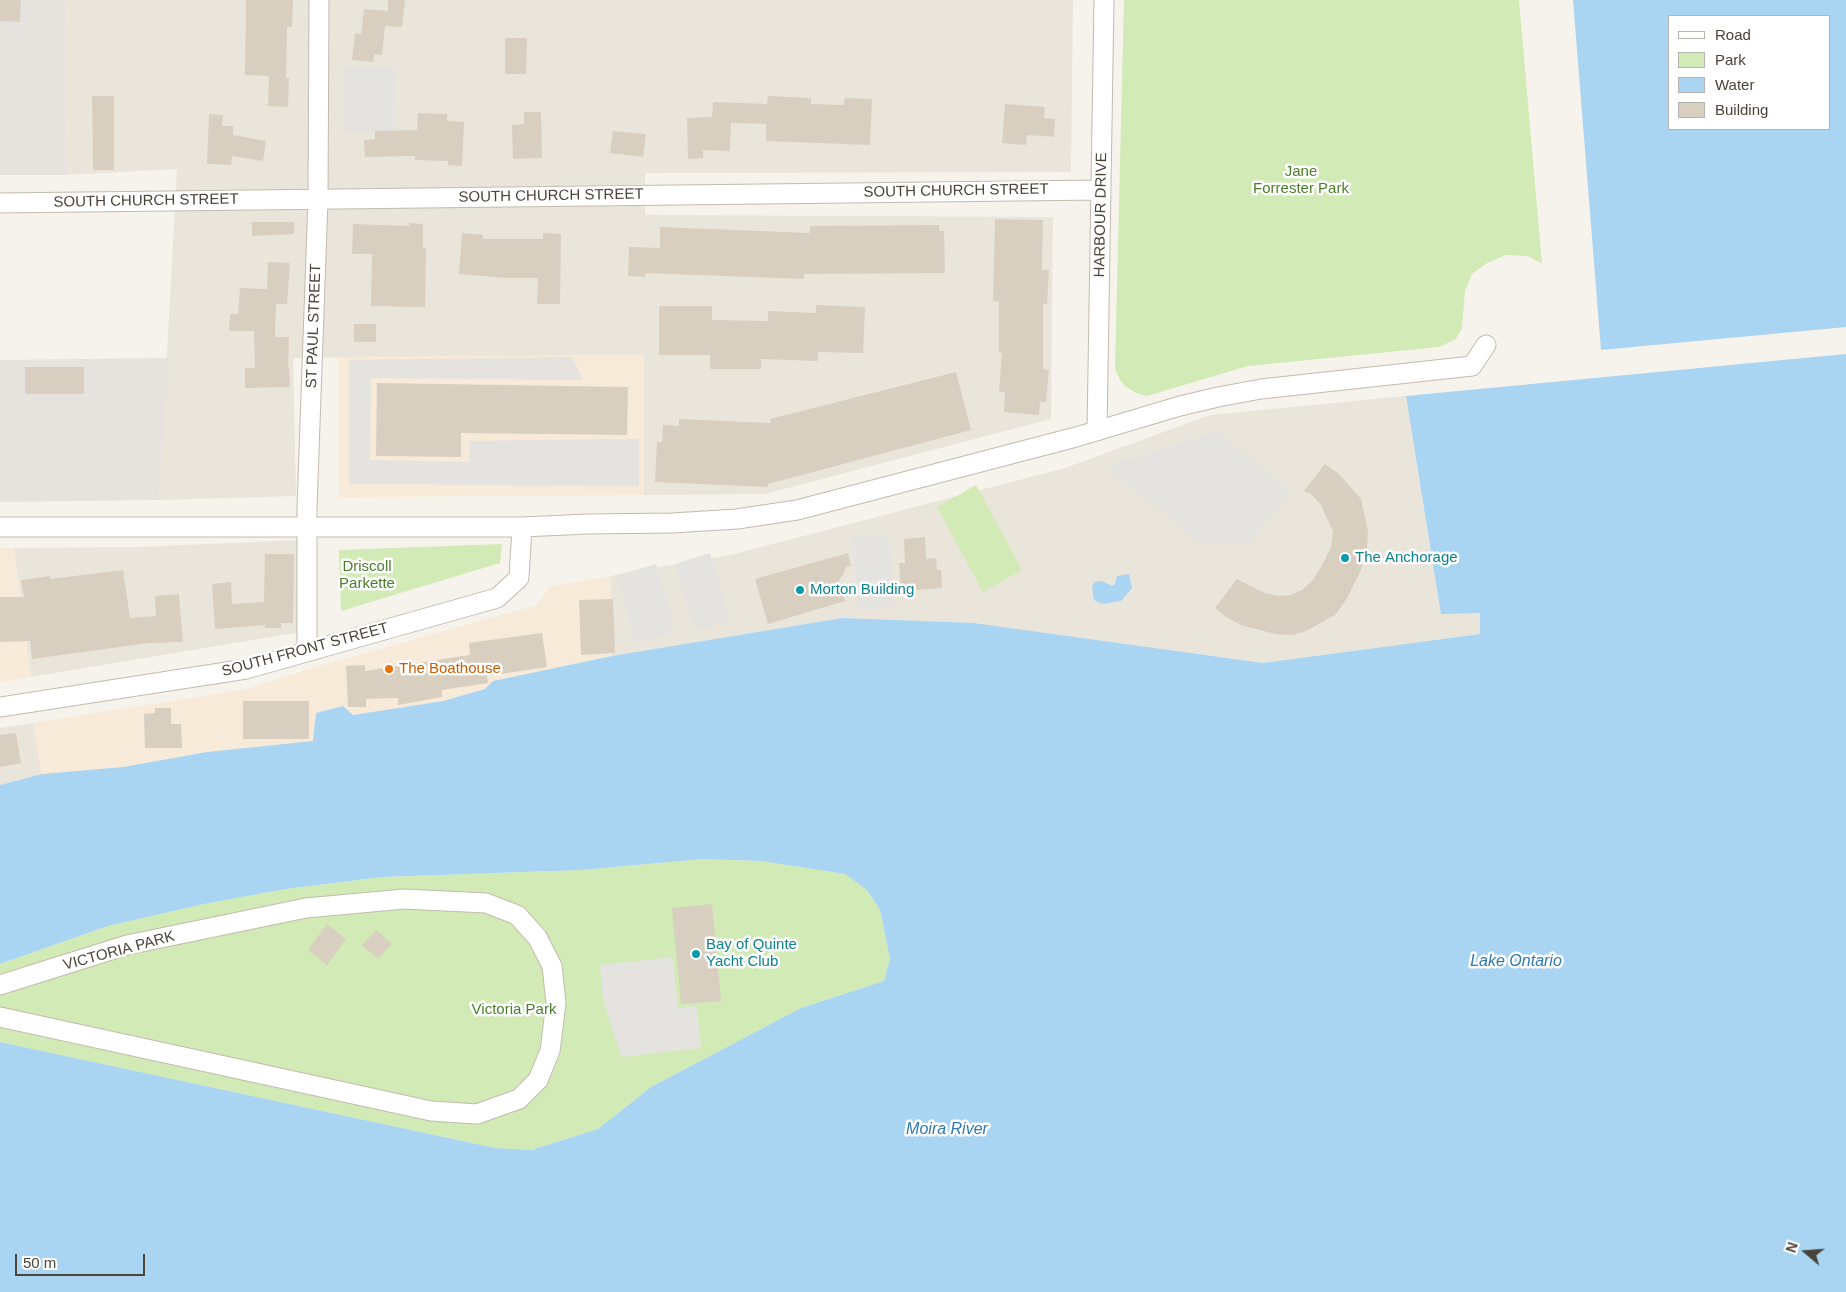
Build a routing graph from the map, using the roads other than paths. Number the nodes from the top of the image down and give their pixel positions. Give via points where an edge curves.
1 (319, 0) edge
2 (1104, 0) edge
3 (1101, 190) junction
4 (318, 199) junction
5 (0, 204) edge
6 (1486, 345) dead end
7 (1097, 431) junction
8 (307, 526) junction
9 (522, 527) junction
10 (0, 528) edge
11 (307, 651) junction
12 (0, 707) edge
13 (0, 986) edge
14 (0, 1017) edge

1 - 4 street, ST PAUL STREET
2 - 3 street, HARBOUR DRIVE
3 - 4 street, SOUTH CHURCH STREET
3 - 7 street, HARBOUR DRIVE
4 - 5 street, SOUTH CHURCH STREET
4 - 8 street, ST PAUL STREET
6 - 7 street via 1472,366 1261,389 1180,406
7 - 9 street via 797,510 728,520
8 - 9 street
8 - 10 street
8 - 11 street, ST PAUL STREET
9 - 11 street, SOUTH FRONT STREET via 519,578 497,598
11 - 12 street, SOUTH FRONT STREET via 246,669
13 - 14 street, VICTORIA PARK via 127,945 306,908 404,900 486,903 517,915 537,937 552,966 556,1002 550,1051 538,1080 520,1099 477,1114 431,1111

